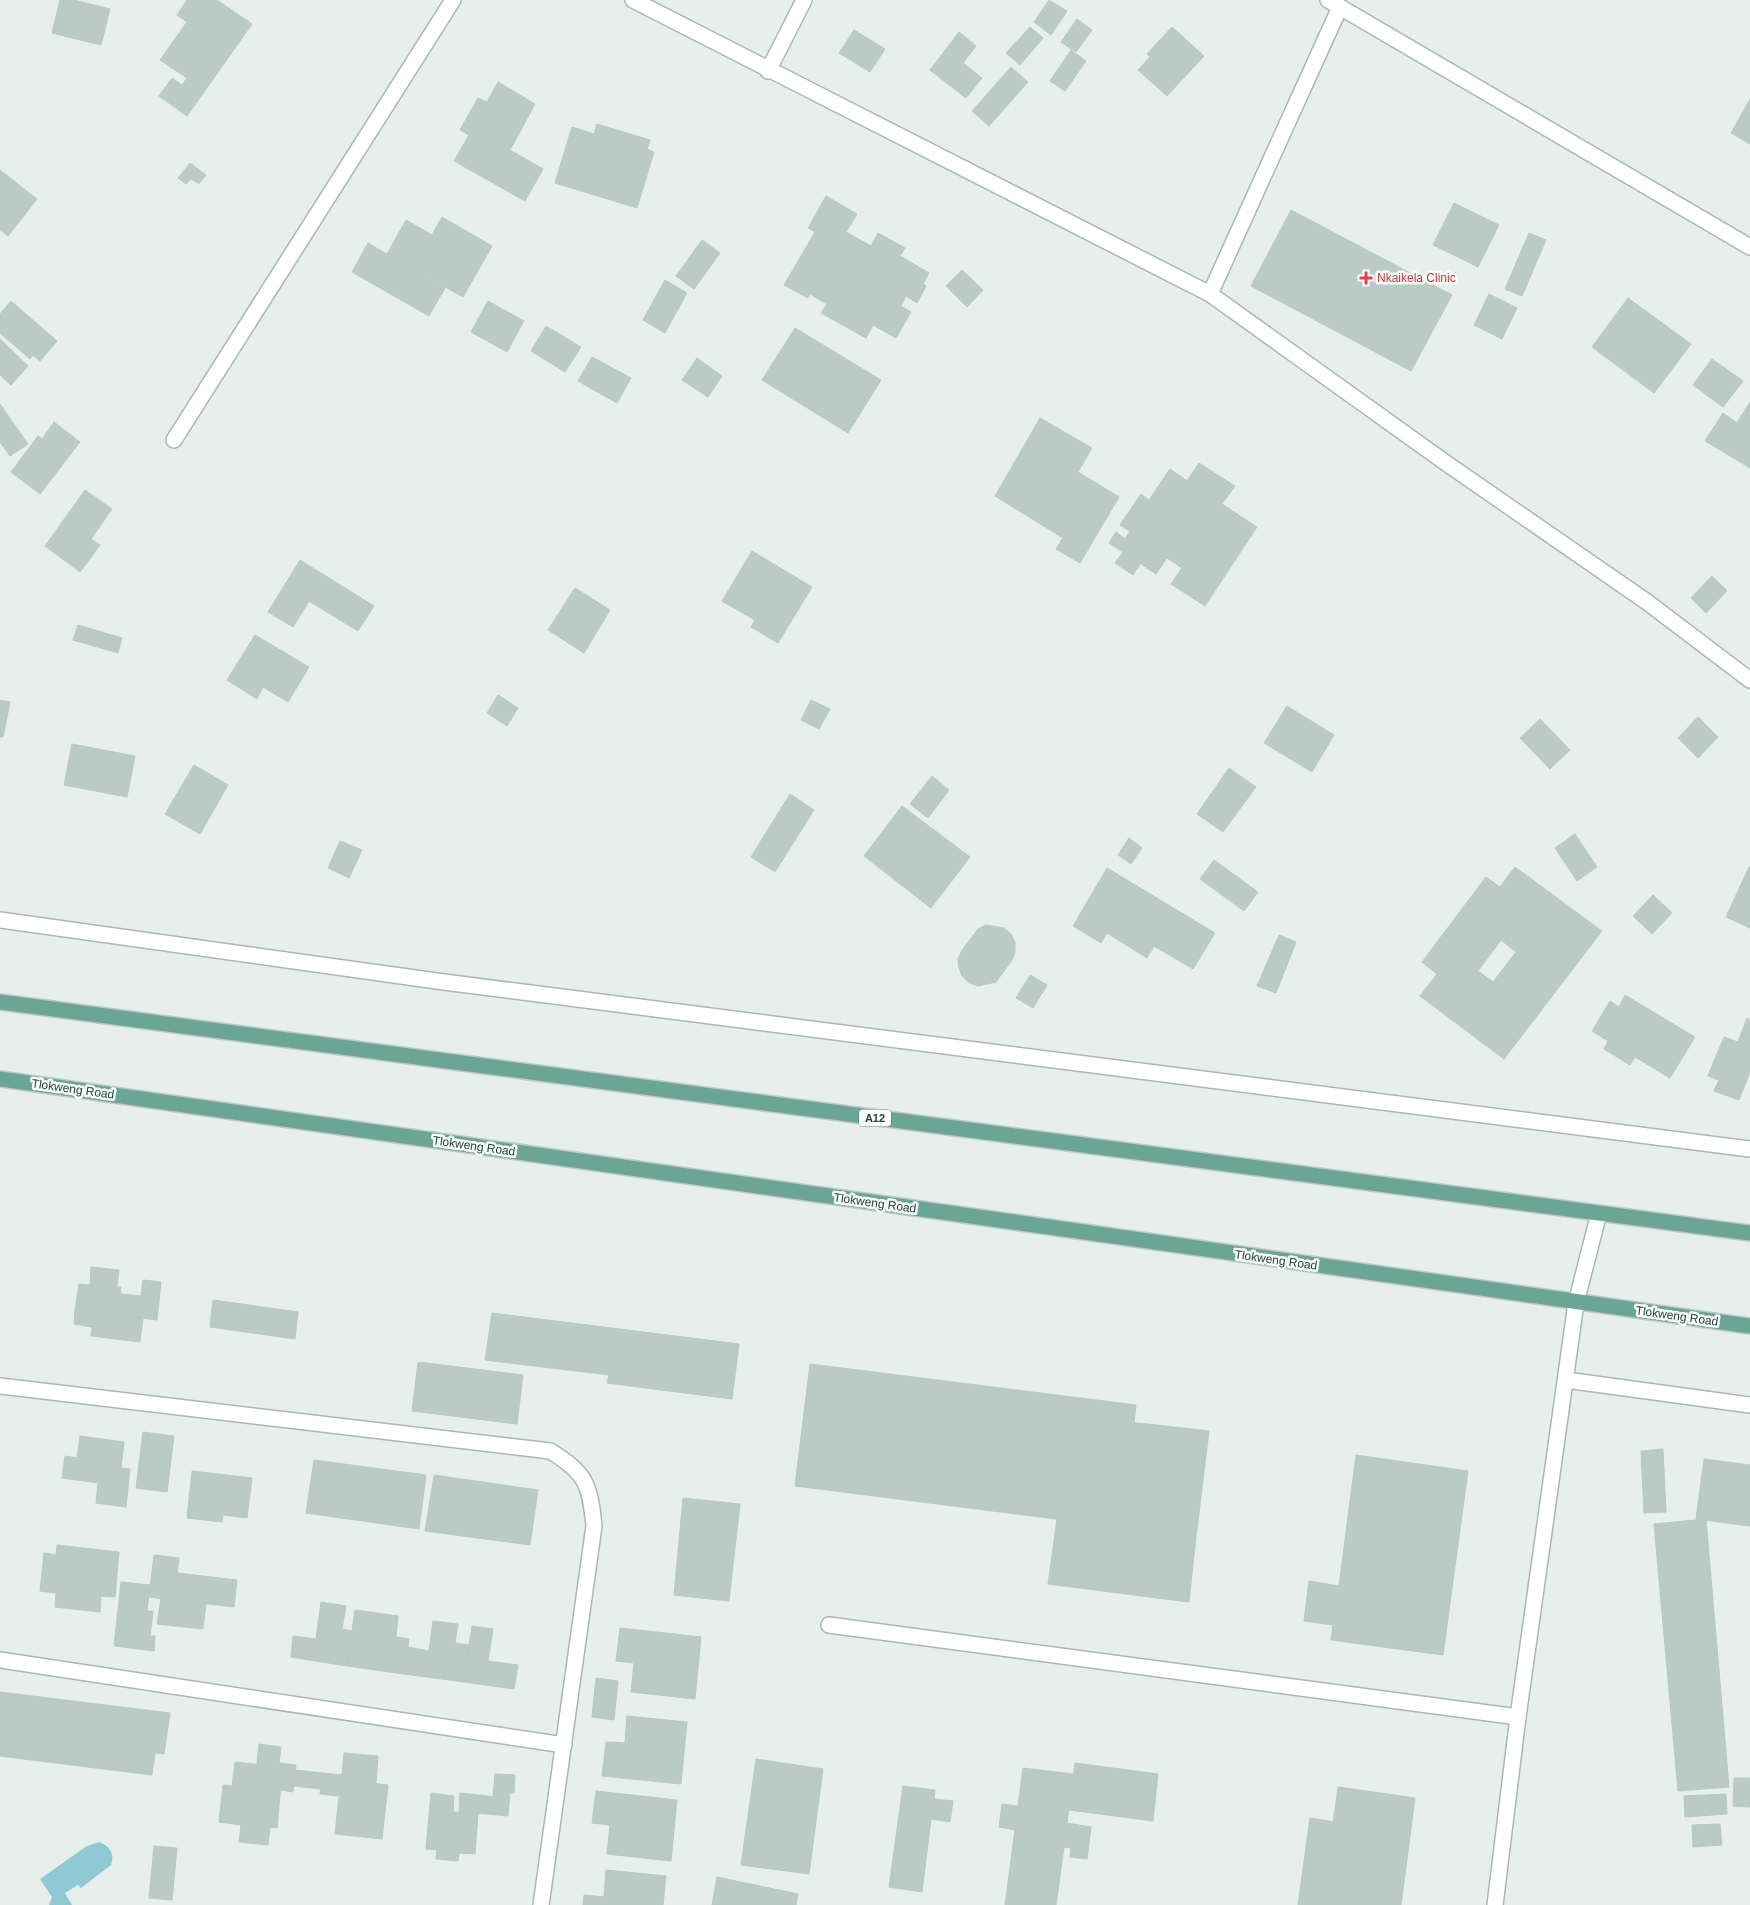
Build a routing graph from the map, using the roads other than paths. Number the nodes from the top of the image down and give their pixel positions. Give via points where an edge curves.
1 (633, 0) edge
2 (804, 0) edge
3 (444, 3) edge
4 (1334, 4) edge
5 (768, 71) junction
6 (1750, 247) edge
7 (1210, 294) junction
8 (174, 440) dead end
9 (1750, 680) edge
10 (0, 920) edge
11 (0, 1002) edge
12 (0, 1079) edge
13 (1750, 1149) edge
14 (1599, 1213) junction
15 (1750, 1233) edge
16 (1576, 1303) junction
17 (1750, 1326) edge
18 (1566, 1380) junction
19 (0, 1386) edge
20 (1750, 1405) edge
21 (829, 1625) dead end
22 (0, 1660) edge
23 (1518, 1717) junction
24 (564, 1745) junction
25 (541, 1905) edge
26 (1496, 1905) edge

1 - 5 street
2 - 5 street
3 - 8 street
4 - 6 street
4 - 7 street
5 - 7 street
7 - 9 street via 1647,602
10 - 13 street via 464,984
11 - 14 main road, A12
12 - 16 main road, Tlokweng Road
14 - 15 main road, A12
14 - 16 street
16 - 17 main road, Tlokweng Road
16 - 18 street
18 - 20 street
18 - 23 street
19 - 24 street via 550,1451 568,1462 583,1476 592,1501 594,1526
21 - 23 street
22 - 24 street
23 - 26 street
24 - 25 street

